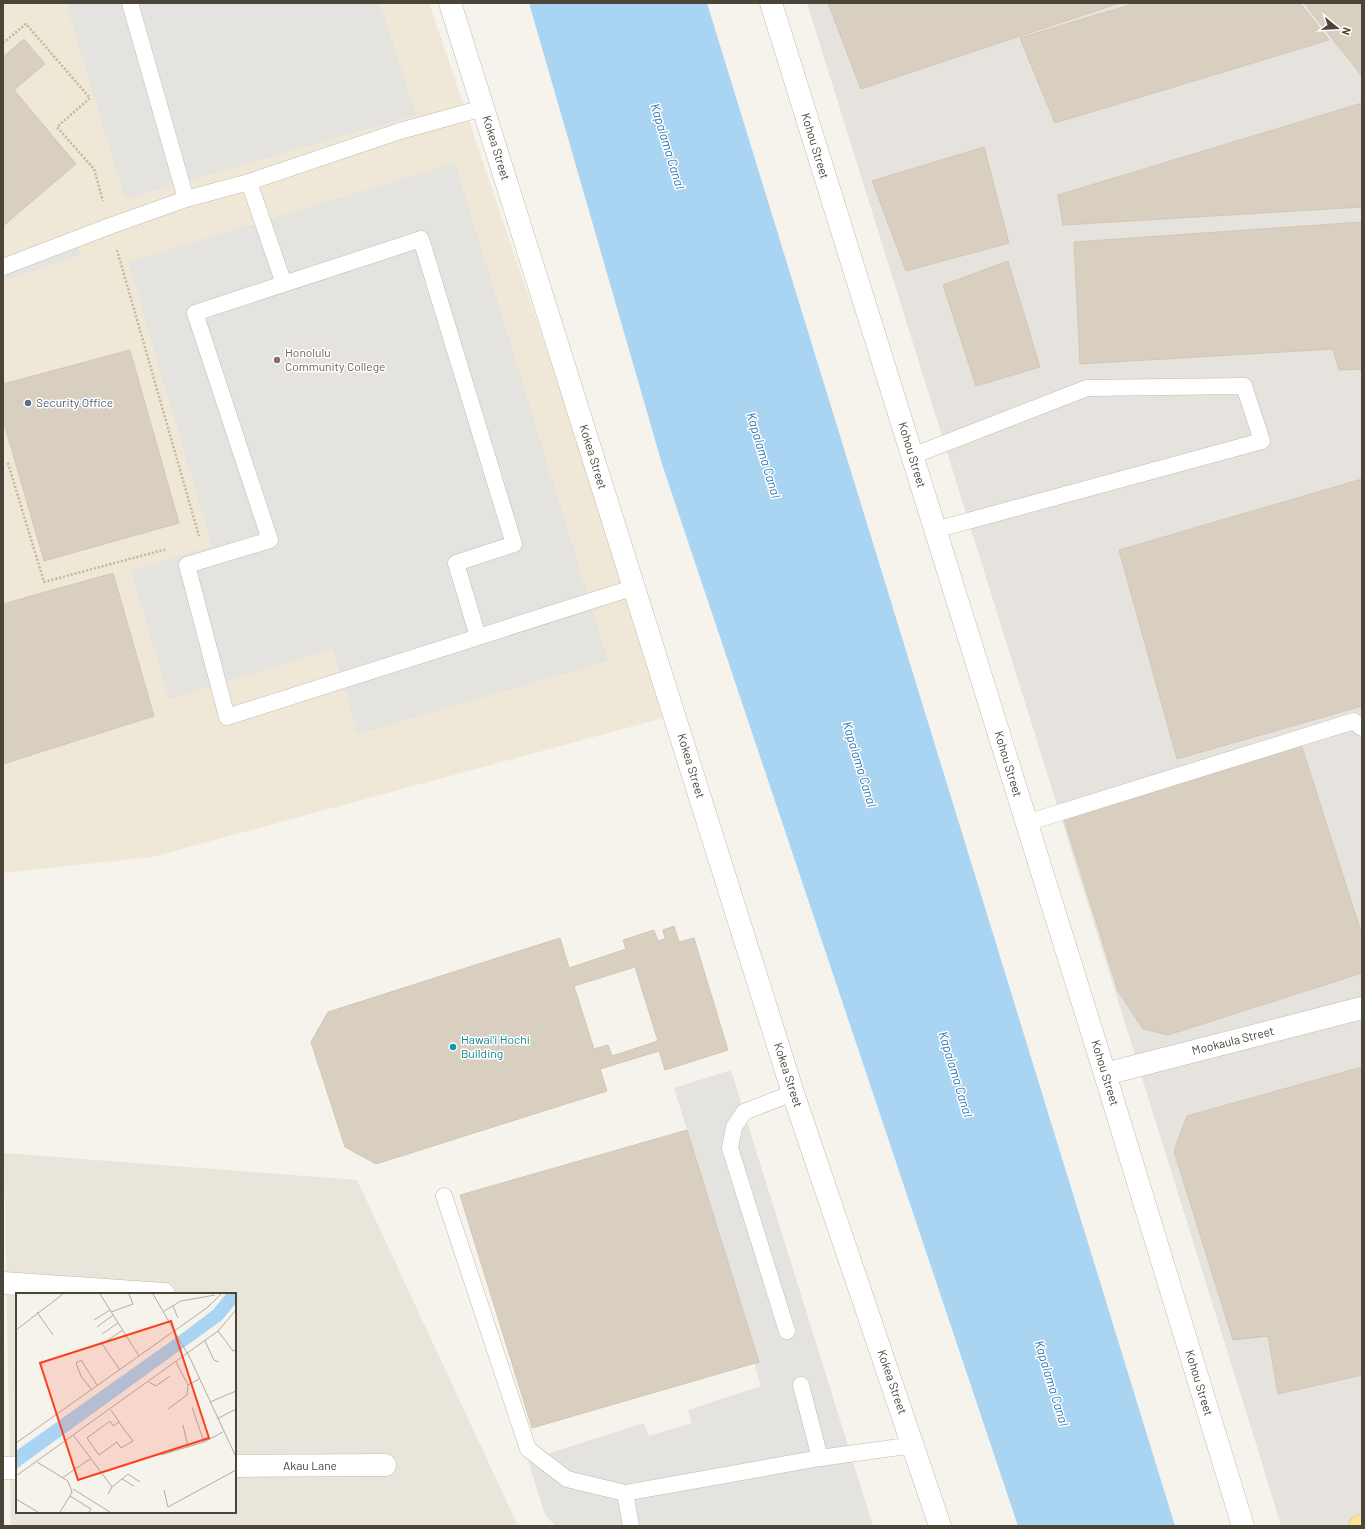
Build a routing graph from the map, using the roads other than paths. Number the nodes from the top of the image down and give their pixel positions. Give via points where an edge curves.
1 (130, 3) edge
2 (450, 3) edge
3 (771, 3) edge
4 (483, 108) junction
5 (249, 182) junction
6 (186, 200) junction
7 (3, 267) edge
8 (284, 284) junction
9 (912, 456) junction
10 (935, 530) junction
11 (634, 587) junction
12 (478, 637) junction
13 (1362, 728) edge
14 (1026, 823) junction
15 (1362, 1008) edge
16 (1105, 1074) junction
17 (793, 1093) junction
18 (444, 1196) dead end
19 (3, 1283) edge
20 (149, 1293) edge
21 (787, 1331) dead end
22 (801, 1385) dead end
23 (914, 1445) junction
24 (820, 1458) junction
25 (385, 1465) dead end
26 (236, 1466) edge
27 (3, 1468) edge
28 (16, 1468) edge
29 (625, 1493) junction
30 (631, 1526) edge
31 (940, 1526) edge
32 (1243, 1526) edge

1 - 6 lane
2 - 4 street, Kokea Street
3 - 9 street, Kohou Street
4 - 5 lane via 400,131
4 - 11 street, Kokea Street
5 - 6 lane
5 - 8 lane
6 - 7 lane
8 - 12 lane via 421,239 514,544 456,563
8 - 12 lane via 195,313 270,540 187,565 227,716
9 - 10 street, Kohou Street
9 - 10 lane via 1087,388 1244,386 1262,441
10 - 14 street, Kohou Street
11 - 12 lane
11 - 17 street, Kokea Street
13 - 14 lane via 1354,722
14 - 16 street, Kohou Street
15 - 16 street, Mookaula Street
16 - 32 street, Kohou Street
17 - 21 lane via 744,1112 734,1127 730,1148
17 - 23 street, Kokea Street
18 - 29 lane via 528,1449 567,1479
19 - 20 street
22 - 24 lane
23 - 24 lane
23 - 31 street, Kokea Street
24 - 29 lane
25 - 26 street, Akau Lane
27 - 28 street
29 - 30 lane

